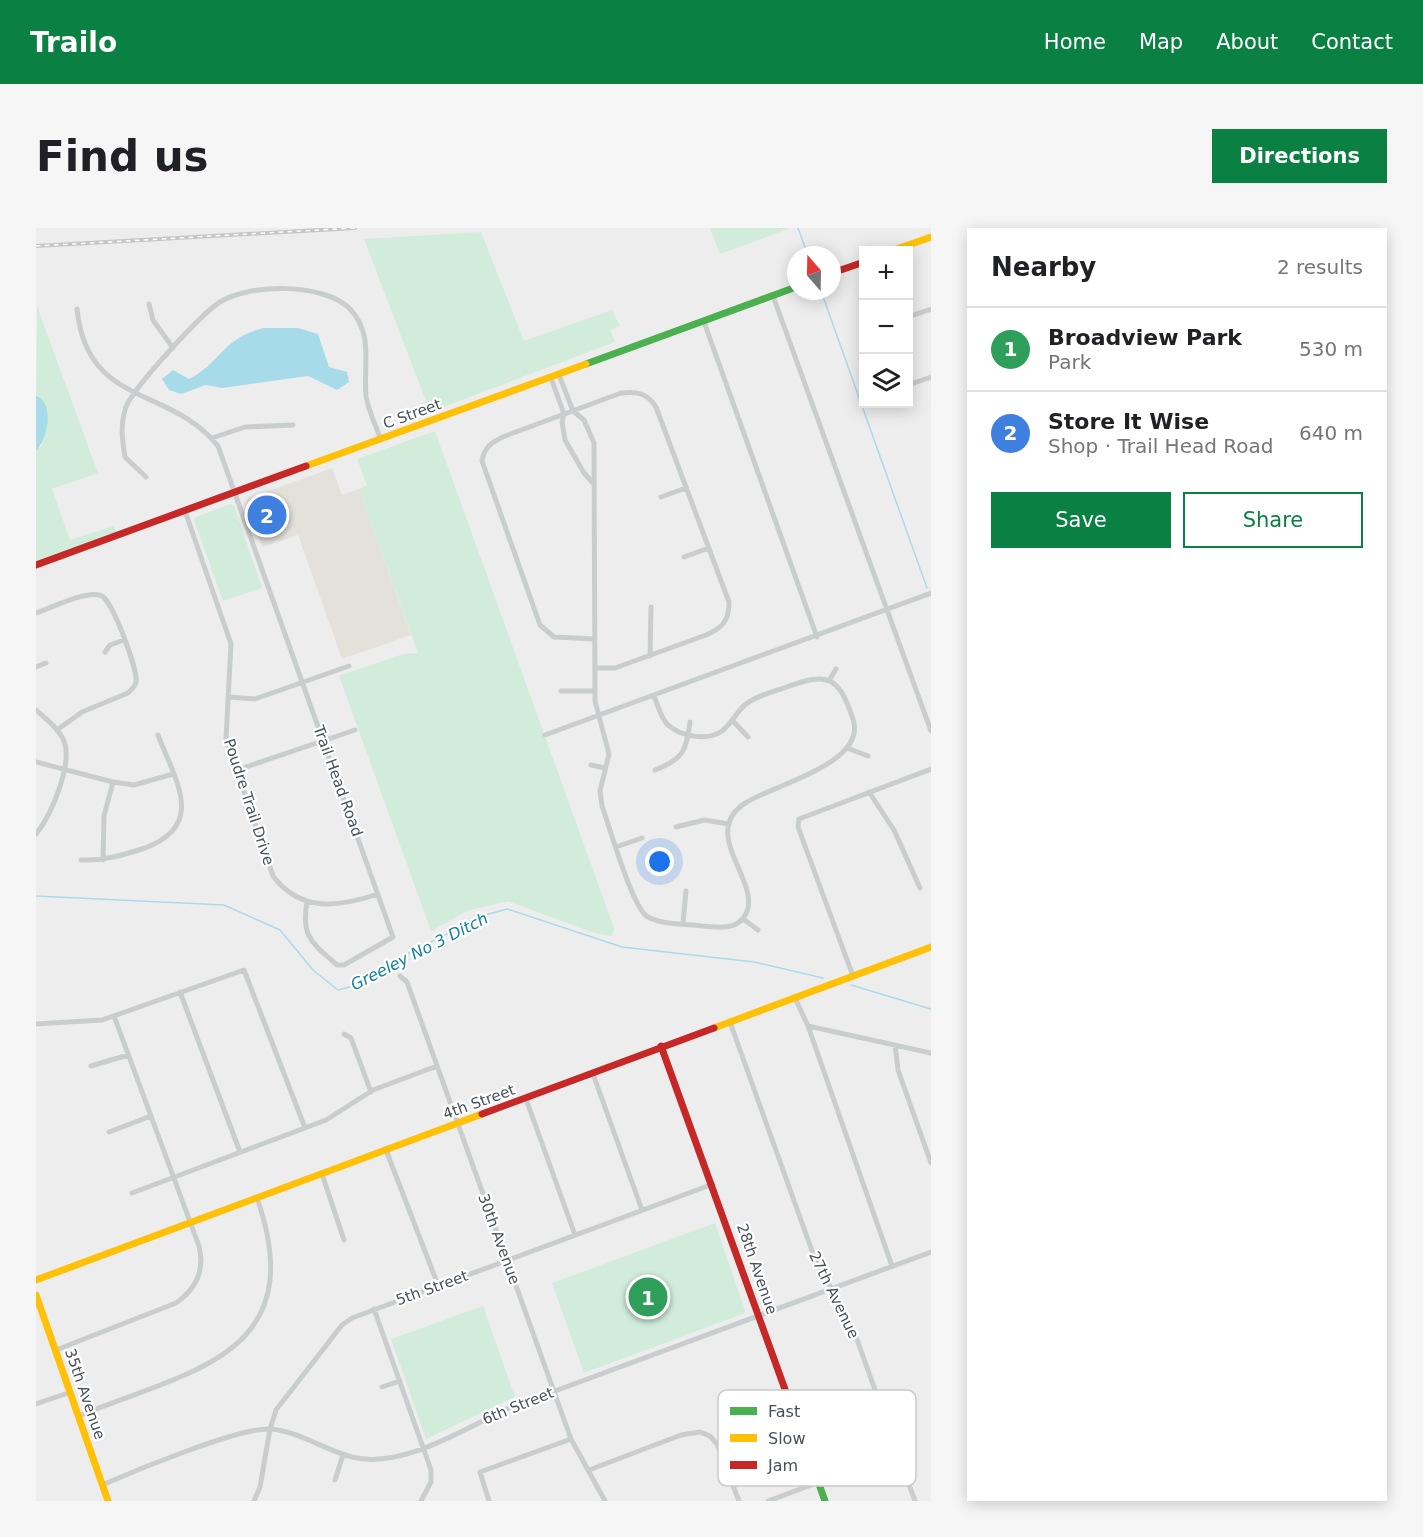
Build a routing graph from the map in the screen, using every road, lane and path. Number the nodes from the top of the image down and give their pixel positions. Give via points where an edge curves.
1 (931, 237) edge
2 (905, 246) edge
3 (859, 264) edge
4 (841, 270) edge
5 (787, 291) edge
6 (773, 296) junction
7 (149, 304) dead end
8 (77, 309) dead end
9 (931, 309) edge
10 (913, 316) edge
11 (704, 322) junction
12 (173, 348) junction
13 (559, 375) junction
14 (931, 376) edge
15 (551, 378) junction
16 (913, 383) edge
17 (135, 393) junction
18 (573, 411) junction
19 (564, 414) junction
20 (293, 424) dead end
21 (212, 438) junction
22 (381, 440) junction
23 (146, 477) dead end
24 (592, 482) junction
25 (686, 488) junction
26 (235, 492) junction
27 (661, 496) dead end
28 (185, 511) junction
29 (709, 548) junction
30 (684, 557) dead end
31 (36, 565) edge
32 (931, 593) edge
33 (651, 608) dead end
34 (888, 611) junction
35 (36, 614) edge
36 (817, 637) junction
37 (124, 639) junction
38 (594, 639) junction
39 (105, 652) dead end
40 (650, 656) junction
41 (46, 663) dead end
42 (349, 666) dead end
43 (36, 667) edge
44 (595, 668) junction
45 (836, 669) dead end
46 (830, 679) junction
47 (303, 684) junction
48 (561, 691) dead end
49 (595, 691) junction
50 (654, 696) junction
51 (228, 697) junction
52 (36, 710) edge
53 (598, 716) junction
54 (732, 720) junction
55 (690, 722) dead end
56 (57, 730) junction
57 (355, 730) dead end
58 (931, 731) edge
59 (689, 734) junction
60 (158, 735) dead end
61 (545, 735) dead end
62 (748, 737) dead end
63 (323, 740) junction
64 (847, 748) junction
65 (868, 756) dead end
66 (36, 762) edge
67 (591, 765) dead end
68 (605, 768) junction
69 (63, 769) junction
70 (931, 769) edge
71 (237, 770) junction
72 (655, 770) dead end
73 (173, 774) junction
74 (113, 782) junction
75 (869, 792) junction
76 (36, 820) edge
77 (43, 824) junction
78 (729, 824) junction
79 (676, 826) dead end
80 (36, 834) edge
81 (642, 838) dead end
82 (616, 847) junction
83 (103, 860) junction
84 (81, 861) dead end
85 (920, 888) dead end
86 (686, 891) dead end
87 (378, 894) junction
88 (307, 901) junction
89 (743, 919) junction
90 (683, 923) junction
91 (758, 930) dead end
92 (931, 947) edge
93 (400, 976) dead end
94 (853, 976) junction
95 (180, 992) junction
96 (795, 998) junction
97 (114, 1016) junction
98 (730, 1022) junction
99 (36, 1024) edge
100 (808, 1026) junction
101 (344, 1034) dead end
102 (895, 1045) junction
103 (661, 1046) junction
104 (931, 1053) edge
105 (128, 1055) junction
106 (91, 1066) dead end
107 (437, 1066) junction
108 (592, 1074) junction
109 (371, 1092) junction
110 (526, 1099) junction
111 (152, 1116) junction
112 (458, 1124) junction
113 (305, 1128) junction
114 (109, 1132) dead end
115 (386, 1150) junction
116 (240, 1152) junction
117 (931, 1163) edge
118 (322, 1174) junction
119 (174, 1177) junction
120 (713, 1184) junction
121 (132, 1193) dead end
122 (257, 1198) junction
123 (642, 1210) junction
124 (191, 1222) junction
125 (574, 1235) junction
126 (344, 1240) dead end
127 (931, 1252) edge
128 (507, 1260) junction
129 (892, 1266) junction
130 (36, 1280) edge
131 (438, 1285) junction
132 (832, 1289) junction
133 (36, 1295) edge
134 (375, 1309) junction
135 (759, 1316) junction
136 (56, 1350) junction
137 (400, 1381) junction
138 (382, 1387) dead end
139 (786, 1390) edge
140 (875, 1390) edge
141 (554, 1391) junction
142 (71, 1392) junction
143 (36, 1404) edge
144 (79, 1416) junction
145 (270, 1429) junction
146 (571, 1439) junction
147 (423, 1447) junction
148 (718, 1447) edge
149 (343, 1455) junction
150 (589, 1470) junction
151 (335, 1480) dead end
152 (102, 1485) junction
153 (733, 1486) edge
154 (808, 1486) edge
155 (820, 1486) edge
156 (909, 1486) edge
157 (108, 1501) edge
158 (254, 1501) edge
159 (421, 1501) edge
160 (489, 1501) edge
161 (605, 1501) edge
162 (739, 1501) edge
163 (768, 1501) edge
164 (825, 1501) edge
165 (915, 1501) edge

1 - 2 street
3 - 4 street
5 - 6 street, C Street
6 - 11 street, C Street
6 - 34 street
7 - 12 street via 153,320
8 - 17 street via 86,349 100,370
9 - 10 street
11 - 13 street, C Street
11 - 36 street
12 - 17 street via 146,375
12 - 22 street via 219,302 238,294 309,290 333,296 350,309 361,325 368,352 366,397
13 - 15 street, C Street
13 - 18 street
14 - 16 street
15 - 19 street
15 - 22 street, C Street
17 - 21 street via 194,422
17 - 23 street via 121,424 123,449 125,457
18 - 19 street
18 - 24 street via 584,420 592,436
18 - 25 street via 621,393 647,396 656,408
19 - 24 street via 562,430 568,448
19 - 38 street via 491,442 482,468 540,625 554,637
20 - 21 street via 244,427
21 - 26 street, Trail Head Road
22 - 26 street, C Street
24 - 38 street
25 - 27 street
25 - 29 street
26 - 28 street, C Street
26 - 47 street, Trail Head Road
28 - 31 street, C Street
28 - 51 street, Poudre Trail Drive via 231,644
29 - 30 street
29 - 40 street via 729,602 729,617 717,631
32 - 34 street
33 - 40 street
34 - 36 street
34 - 58 street
35 - 37 street via 92,594 102,596 111,607
36 - 50 street
37 - 39 street
37 - 56 street via 136,676 133,688 121,697 82,712
38 - 44 street
40 - 44 street via 615,668
41 - 43 street
42 - 47 street
44 - 49 street
45 - 46 street
46 - 54 street via 808,679 749,701
46 - 64 street via 844,694 855,723
47 - 51 street via 255,699
47 - 63 street, Trail Head Road
48 - 49 street
49 - 53 street
50 - 53 street
50 - 59 street via 668,725
51 - 71 street, Poudre Trail Drive via 226,739
52 - 56 street
53 - 61 street
53 - 68 street via 608,744
54 - 59 street via 712,736
54 - 62 street
55 - 59 street
56 - 69 street via 66,748
57 - 63 street
59 - 72 street via 683,754
60 - 73 street
63 - 71 street
63 - 87 street, Trail Head Road
64 - 65 street
64 - 78 street via 830,764 747,801
66 - 69 street
67 - 68 street
68 - 82 street via 600,799
69 - 74 street
69 - 77 street
70 - 75 street
71 - 88 street, Poudre Trail Drive via 273,876 282,888
73 - 74 street via 139,785
73 - 83 street via 183,809 176,828 164,840
74 - 83 street via 104,816
75 - 85 street via 894,830
75 - 94 street via 808,815 798,827
76 - 77 street
77 - 80 street
78 - 79 street via 704,820
78 - 89 street via 729,843 748,896
81 - 82 street
82 - 90 street via 643,914
83 - 84 street
86 - 90 street
87 - 88 street, Poudre Trail Drive via 336,906
87 - 88 street, Trail Head Road via 393,938 340,965 314,944 303,924
89 - 90 street via 723,928
89 - 91 street
92 - 94 street, 4th Street
93 - 107 street, 30th Avenue via 407,982
94 - 96 street, 4th Street
95 - 97 street
95 - 113 street via 242,969
95 - 116 street
96 - 98 street, 4th Street
96 - 100 street
97 - 99 street via 72,1024
97 - 105 street
98 - 103 street, 4th Street
98 - 132 street, 27th Avenue via 816,1262
100 - 102 street
100 - 129 street
101 - 109 street via 351,1038
102 - 104 street
102 - 117 street via 898,1070
103 - 108 street, 4th Street
103 - 120 street, 28th Avenue
105 - 106 street
105 - 111 street
107 - 109 street
107 - 112 street, 30th Avenue
108 - 110 street, 4th Street
108 - 123 street
109 - 113 street via 345,1110
110 - 112 street, 4th Street
110 - 125 street
111 - 114 street
111 - 119 street
112 - 115 street, 4th Street
112 - 128 street, 30th Avenue
113 - 116 street
115 - 118 street, 4th Street
115 - 131 street
116 - 119 street
118 - 122 street, 4th Street
118 - 126 street
119 - 121 street
119 - 124 street
120 - 123 street, 5th Street
120 - 135 street, 28th Avenue
122 - 124 street, 4th Street
122 - 144 street via 271,1248 271,1273 258,1315 242,1339 200,1370
123 - 125 street, 5th Street
124 - 130 street, 4th Street
124 - 136 street via 201,1262 196,1283 185,1297 171,1306
125 - 128 street, 5th Street
127 - 129 street, 6th Street
128 - 131 street, 5th Street
128 - 141 street, 30th Avenue
129 - 132 street, 6th Street
131 - 134 street, 5th Street
132 - 135 street, 6th Street
132 - 140 street, 27th Avenue via 855,1334
133 - 136 street, 35th Avenue
134 - 137 street
134 - 145 street, 5th Street via 342,1325 276,1410
135 - 139 street, 28th Avenue
135 - 141 street, 6th Street
136 - 142 street, 35th Avenue
137 - 138 street
137 - 147 street
141 - 146 street, 30th Avenue
141 - 147 street, 6th Street
142 - 143 street
142 - 144 street, 35th Avenue
144 - 152 street, 35th Avenue
145 - 149 street, 6th Street
145 - 152 street, 6th Street via 244,1432
145 - 158 street, 5th Street
146 - 150 street, 30th Avenue
146 - 160 street via 480,1472
147 - 149 street, 6th Street via 389,1459 364,1460
147 - 159 street via 432,1477
148 - 150 street via 710,1437 694,1432
149 - 151 street
150 - 161 street, 30th Avenue
152 - 157 street, 35th Avenue
153 - 162 street
154 - 163 street
155 - 164 street, 28th Avenue
156 - 165 street, 27th Avenue

